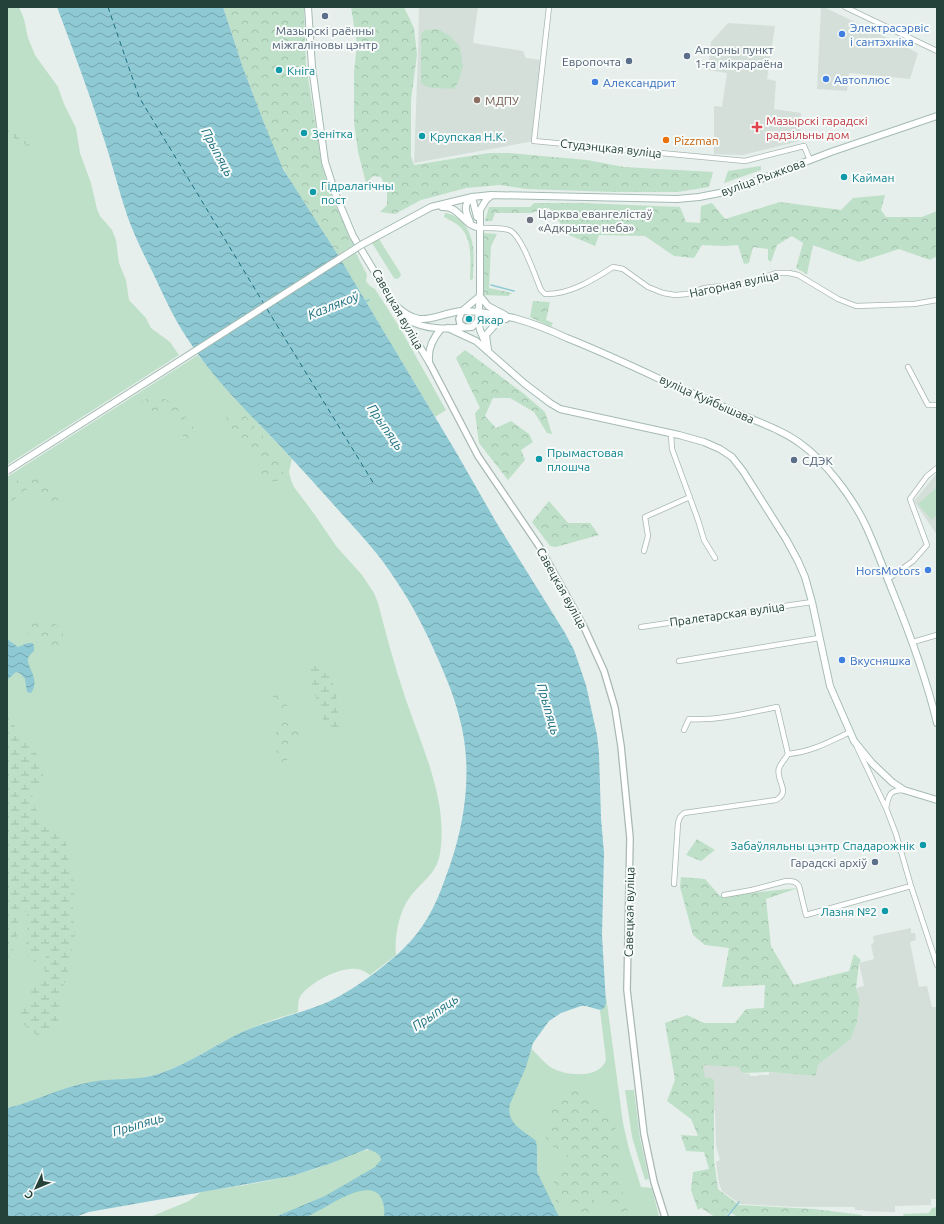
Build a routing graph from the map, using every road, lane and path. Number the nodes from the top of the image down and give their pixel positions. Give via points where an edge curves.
1 (308, 7) edge
2 (548, 7) edge
3 (845, 7) edge
4 (937, 51) edge
5 (937, 116) edge
6 (810, 160) junction
7 (490, 196) junction
8 (472, 198) junction
9 (430, 207) junction
10 (470, 224) junction
11 (479, 228) junction
12 (480, 296) junction
13 (937, 300) edge
14 (395, 305) junction
15 (462, 311) junction
16 (479, 312) junction
17 (512, 318) junction
18 (429, 320) junction
19 (478, 320) junction
20 (421, 326) junction
21 (465, 327) junction
22 (444, 329) junction
23 (416, 340) junction
24 (488, 350) junction
25 (429, 362) junction
26 (908, 367) dead end
27 (937, 405) edge
28 (671, 434) junction
29 (937, 468) edge
30 (7, 471) edge
31 (690, 497) junction
32 (644, 551) dead end
33 (715, 558) dead end
34 (888, 579) junction
35 (812, 602) junction
36 (641, 627) dead end
37 (937, 635) edge
38 (819, 638) junction
39 (913, 642) junction
40 (679, 661) dead end
41 (937, 723) edge
42 (684, 730) dead end
43 (850, 732) junction
44 (854, 741) junction
45 (788, 754) junction
46 (904, 790) junction
47 (937, 800) edge
48 (886, 808) junction
49 (674, 884) dead end
50 (911, 886) junction
51 (724, 895) dead end
52 (937, 965) edge
53 (665, 1217) edge

1 - 14 main road, Савецкая вуліца via 312,67 324,162 353,236
2 - 6 street, Студэнцкая вуліца via 534,141 745,161 804,146
3 - 4 street
5 - 6 main road, вуліца Рыжкова
6 - 7 main road, вуліца Рыжкова via 730,191 699,197 677,199
7 - 8 main road, вуліца Рыжкова
7 - 11 main road via 480,210
8 - 9 main road, вуліца Рыжкова
8 - 10 main road via 467,202 465,209
8 - 11 main road
9 - 10 main road via 456,210
9 - 30 main road, вуліца Рыжкова, bridge via 355,249
10 - 11 main road
11 - 12 main road
11 - 13 street, Нагорная вуліца via 510,230 518,238 545,294 564,292 614,267 623,269 648,287 675,295 704,288 749,283 776,273 789,273 798,275 838,299 856,306 914,304
12 - 15 main road
12 - 16 main road
12 - 17 main road via 488,306
14 - 18 main road, вуліца Куйбышава via 411,317
14 - 20 main road via 403,317
14 - 23 main road, Савецкая вуліца
15 - 16 main road, вуліца Куйбышава
15 - 18 main road, вуліца Куйбышава
15 - 21 street via 459,319 460,324
16 - 17 main road, вуліца Куйбышава
16 - 19 main road
17 - 24 main road via 499,320 491,328 486,336
17 - 34 main road, вуліца Куйбышава via 593,348 785,433 803,445 844,490 864,523
18 - 20 main road
19 - 21 main road via 472,327
19 - 24 main road
20 - 22 main road
20 - 23 main road
21 - 22 main road
22 - 24 main road via 476,340
22 - 25 main road via 436,335 430,346
23 - 25 main road, Савецкая вуліца
24 - 28 main road via 525,384 560,409
25 - 53 street, Савецкая вуліца via 478,456 539,546 584,627 604,671 615,708 630,838 626,990 644,1134 654,1182
26 - 27 street via 928,405
28 - 31 street via 672,449
28 - 35 main road via 704,442 720,449 732,457 743,470 786,539 800,567
29 - 34 street via 927,476 910,499 927,545 913,562
31 - 32 street via 645,517 648,536
31 - 33 street via 704,540
34 - 39 main road, вуліца Куйбышава
35 - 36 street, Пралетарская вуліца
35 - 38 main road
37 - 39 street
38 - 40 street
38 - 43 main road via 830,686
39 - 41 main road, вуліца Куйбышава
42 - 45 street via 688,719 733,716 776,707
43 - 44 main road
43 - 45 street via 820,747
44 - 46 main road via 882,773
44 - 48 street
45 - 49 street via 779,768 783,792 776,800 682,815 678,823
46 - 47 main road
46 - 48 street via 894,790 890,794
48 - 50 street
50 - 51 street via 806,915 799,886 792,881
50 - 52 street

